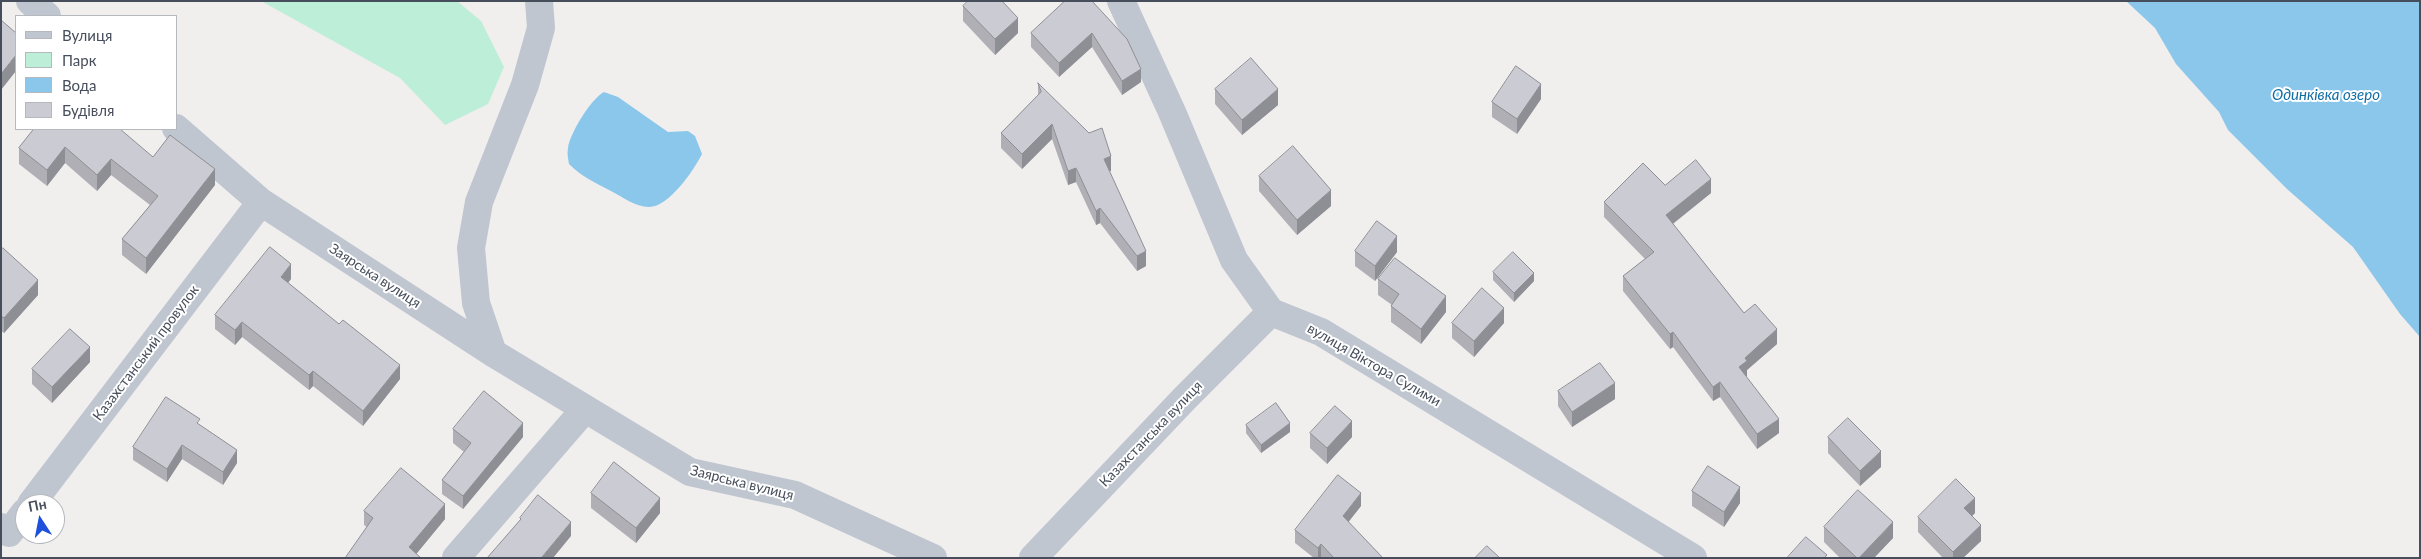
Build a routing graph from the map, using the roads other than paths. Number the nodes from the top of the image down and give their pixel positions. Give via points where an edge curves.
1 (30, 1) edge
2 (539, 1) edge
3 (1121, 1) edge
4 (46, 15) edge
5 (178, 130) edge
6 (262, 202) junction
7 (1271, 312) junction
8 (493, 353) junction
9 (585, 408) junction
10 (39, 494) edge
11 (15, 525) edge
12 (1, 527) edge
13 (456, 558) edge
14 (933, 558) edge
15 (1034, 558) edge
16 (1693, 558) edge

1 - 4 street
2 - 8 street via 541,28 526,85 479,202 471,248 476,303
3 - 7 street via 1234,260
5 - 6 street, Заярська вулиця
6 - 8 street, Заярська вулиця
6 - 10 street, Казахстанський провулок
7 - 15 street, Казахстанська вулиця
7 - 16 street, вулиця Віктора Сулими via 1321,332
8 - 9 street, Заярська вулиця
9 - 13 street
9 - 14 street, Заярська вулиця via 690,472 795,495
11 - 12 street via 9,533

